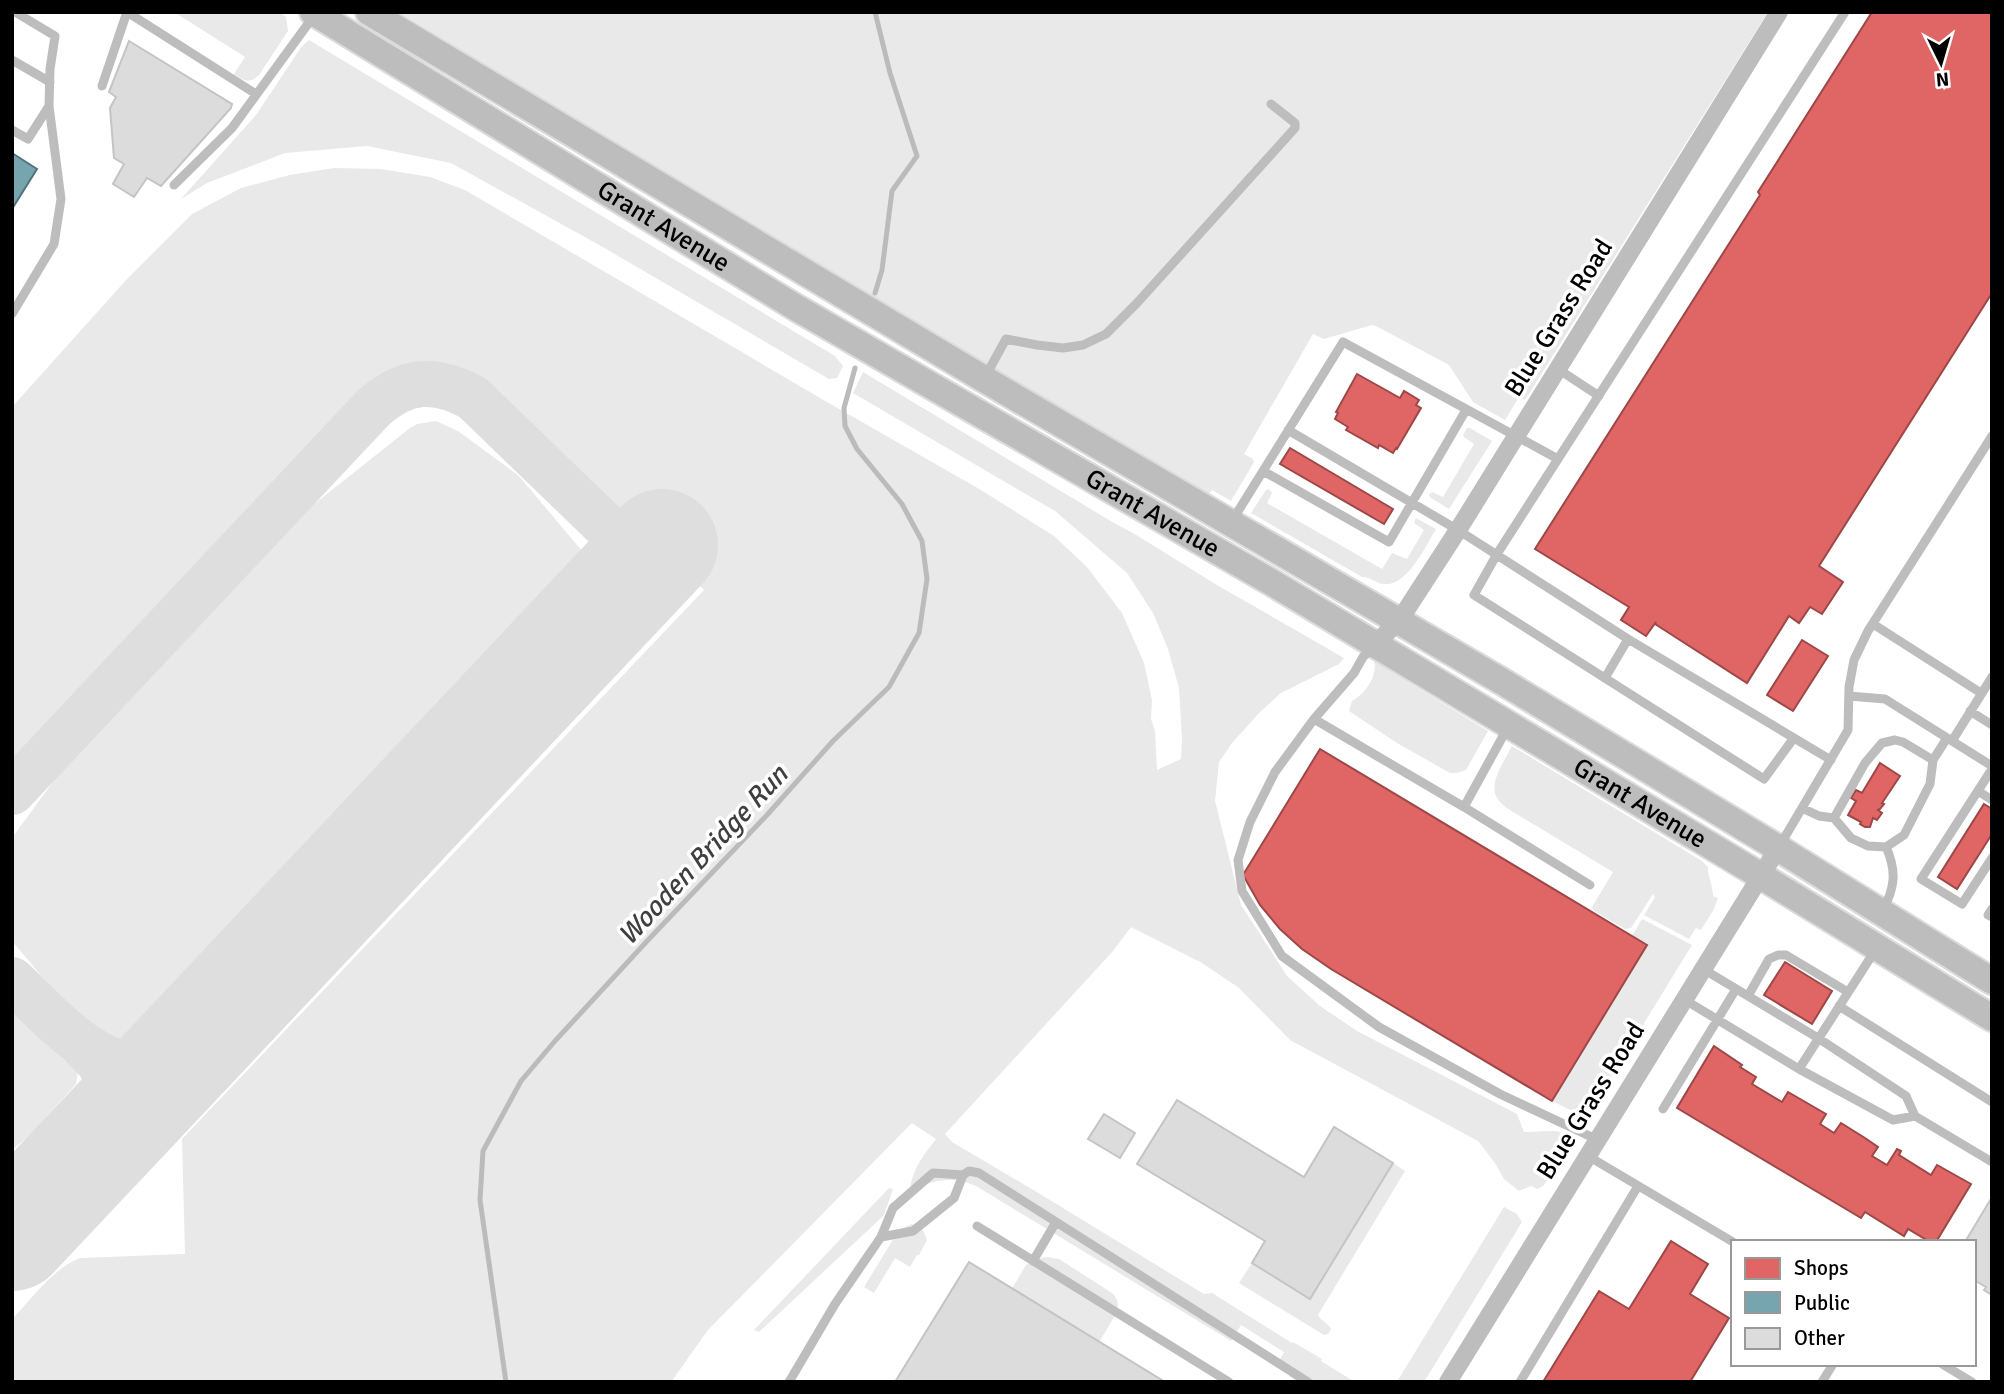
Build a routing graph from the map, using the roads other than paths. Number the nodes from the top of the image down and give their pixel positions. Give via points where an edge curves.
1 (15, 12) edge
2 (369, 12) edge
3 (1779, 12) edge
4 (1845, 12) edge
5 (315, 13) edge
6 (12, 60) edge
7 (50, 82) junction
8 (102, 86) dead end
9 (256, 94) junction
10 (1271, 104) dead end
11 (50, 106) junction
12 (12, 130) edge
13 (174, 185) dead end
14 (12, 314) edge
15 (1558, 369) junction
16 (984, 379) junction
17 (1599, 396) junction
18 (1466, 410) junction
19 (1288, 430) junction
20 (1992, 436) edge
21 (1515, 437) junction
22 (1558, 459) junction
23 (1263, 471) junction
24 (1412, 502) junction
25 (1231, 522) junction
26 (1458, 530) junction
27 (1497, 554) junction
28 (1399, 621) junction
29 (1873, 624) junction
30 (1629, 639) junction
31 (1375, 644) junction
32 (1992, 677) edge
33 (1605, 678) junction
34 (1981, 694) junction
35 (1849, 696) junction
36 (1970, 711) junction
37 (1314, 719) junction
38 (1992, 724) edge
39 (1509, 725) junction
40 (1793, 738) junction
41 (1949, 739) junction
42 (1831, 760) junction
43 (1933, 760) junction
44 (1992, 767) edge
45 (1978, 791) junction
46 (1992, 800) edge
47 (1464, 807) junction
48 (1802, 808) junction
49 (1834, 818) junction
50 (1886, 847) junction
51 (1778, 848) junction
52 (1992, 858) edge
53 (1761, 876) junction
54 (1590, 885) dead end
55 (1992, 909) edge
56 (1881, 912) junction
57 (1992, 917) edge
58 (1877, 947) junction
59 (1703, 969) junction
60 (1992, 981) edge
61 (1736, 989) junction
62 (1848, 992) junction
63 (1748, 996) junction
64 (1685, 1000) junction
65 (1839, 1006) junction
66 (1992, 1018) edge
67 (1717, 1020) junction
68 (1818, 1038) junction
69 (1800, 1069) junction
70 (1992, 1102) edge
71 (1664, 1110) dead end
72 (1915, 1116) junction
73 (1598, 1140) junction
74 (1588, 1156) junction
75 (1992, 1162) edge
76 (964, 1175) junction
77 (1638, 1186) junction
78 (1056, 1222) junction
79 (977, 1226) dead end
80 (881, 1237) junction
81 (1731, 1241) edge
82 (1033, 1262) junction
83 (1832, 1366) edge
84 (1945, 1366) edge
85 (789, 1382) edge
86 (1229, 1382) edge
87 (1308, 1382) edge
88 (1448, 1382) edge
89 (1520, 1382) edge
90 (1822, 1382) edge
91 (1972, 1382) edge

1 - 7 lane via 55,36
2 - 16 main road, Grant Avenue
3 - 15 street, Blue Grass Road
4 - 17 lane
5 - 9 lane
5 - 31 main road, Grant Avenue via 795,307
6 - 7 lane
7 - 11 lane
8 - 9 lane via 127,12
9 - 13 lane via 232,128
10 - 16 lane via 1295,123 1295,128 1106,334 1063,348 1006,339
11 - 12 lane via 28,139
11 - 14 lane via 61,199 54,244
15 - 17 lane
15 - 21 street, Blue Grass Road
16 - 25 main road, Grant Avenue
17 - 22 lane
18 - 19 lane via 1343,342
18 - 21 lane
18 - 24 lane
19 - 23 lane
19 - 24 lane
20 - 29 lane
21 - 22 lane
21 - 26 street, Blue Grass Road
22 - 27 lane
23 - 24 lane via 1389,542
23 - 25 lane
24 - 26 lane
25 - 28 main road, Grant Avenue
26 - 27 lane
26 - 28 street, Blue Grass Road
27 - 30 lane
27 - 33 lane via 1475,594
28 - 31 street, Blue Grass Road
28 - 51 main road, Grant Avenue
29 - 34 lane
29 - 35 lane via 1854,660
30 - 33 lane
30 - 40 lane
31 - 37 lane
31 - 39 main road, Grant Avenue
32 - 34 lane
33 - 40 lane via 1764,779
34 - 36 lane
35 - 41 lane via 1885,699
35 - 42 lane via 1848,730
36 - 38 lane
36 - 41 lane
37 - 47 lane
37 - 73 lane via 1275,772 1237,860 1242,891 1282,956 1379,1027 1500,1094
39 - 47 lane
39 - 53 main road, Grant Avenue
40 - 42 lane
41 - 43 lane
41 - 44 lane
42 - 48 lane
43 - 49 lane via 1903,742 1882,743 1865,763
43 - 50 lane via 1930,784 1903,835
44 - 45 lane
45 - 46 lane
45 - 52 lane via 1922,879 1962,904
47 - 54 lane
48 - 49 lane
48 - 51 lane
49 - 50 lane via 1851,838 1868,846
50 - 56 lane via 1893,876 1891,895
51 - 53 street, Blue Grass Road
51 - 56 main road, Grant Avenue
53 - 58 main road, Grant Avenue
53 - 59 street, Blue Grass Road
55 - 57 lane via 1988,915
56 - 60 main road, Grant Avenue
58 - 62 lane
58 - 66 main road, Grant Avenue
59 - 61 lane
59 - 64 street, Blue Grass Road
61 - 63 lane
61 - 67 lane
62 - 63 lane via 1786,955 1778,955 1769,959
62 - 65 lane
63 - 68 lane
64 - 67 lane
64 - 73 street, Blue Grass Road
65 - 68 lane
65 - 70 lane
67 - 69 lane
67 - 71 lane
68 - 69 lane
68 - 72 lane via 1906,1096
69 - 72 lane via 1893,1120
72 - 75 lane
73 - 74 street, Blue Grass Road
74 - 77 lane
74 - 88 street, Blue Grass Road
76 - 78 lane via 979,1173
76 - 80 lane via 954,1198 913,1231
76 - 80 lane via 933,1173 892,1208
77 - 81 lane
77 - 89 lane
78 - 82 lane
78 - 87 lane
79 - 82 lane
80 - 85 lane
82 - 86 lane
83 - 90 lane
84 - 91 lane

